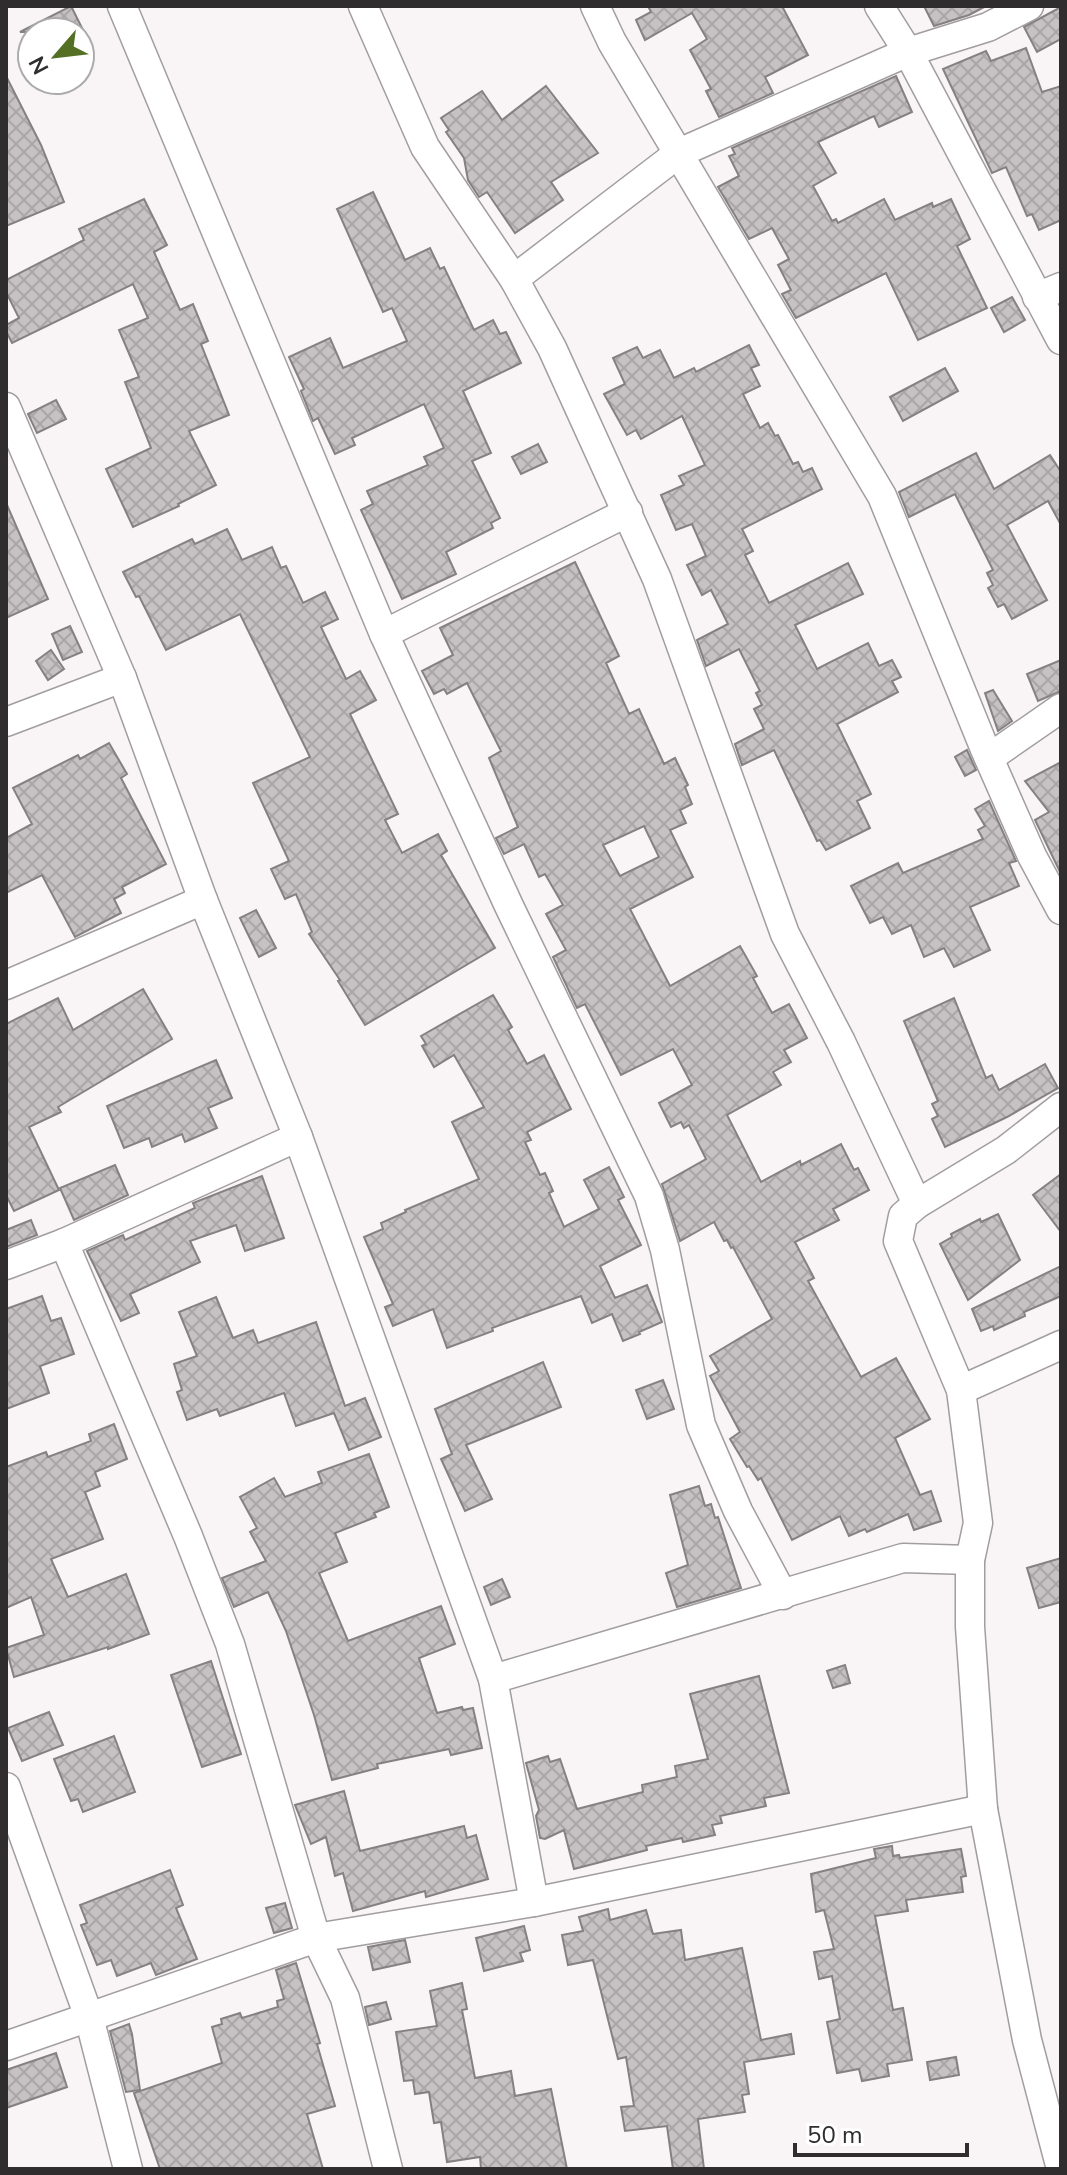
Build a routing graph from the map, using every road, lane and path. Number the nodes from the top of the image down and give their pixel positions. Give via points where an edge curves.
1 (122, 6) edge
2 (363, 6) edge
3 (595, 6) edge
4 (879, 6) edge
5 (1029, 6) edge
6 (908, 52) junction
7 (679, 153) junction
8 (514, 279) junction
9 (1049, 292) edge
10 (1061, 340) edge
11 (6, 407) edge
12 (628, 512) junction
13 (384, 634) junction
14 (122, 678) junction
15 (1061, 708) edge
16 (6, 722) edge
17 (989, 758) junction
18 (203, 900) junction
19 (1061, 910) edge
20 (6, 985) edge
21 (1061, 1107) edge
22 (298, 1137) junction
23 (917, 1204) junction
24 (64, 1243) junction
25 (6, 1265) edge
26 (1061, 1345) edge
27 (961, 1390) junction
28 (970, 1560) junction
29 (783, 1595) junction
30 (493, 1679) junction
31 (6, 1787) edge
32 (983, 1809) junction
33 (534, 1902) junction
34 (316, 1938) junction
35 (89, 2017) junction
36 (6, 2046) edge
37 (128, 2169) edge
38 (388, 2169) edge
39 (1061, 2169) edge

1 - 13 street
2 - 8 street via 425,147
3 - 7 street
4 - 6 street
5 - 6 street via 988,27
6 - 7 street
6 - 9 street via 1002,226
7 - 8 street
7 - 17 street via 882,496
8 - 12 street
9 - 10 street
11 - 14 street
12 - 13 street
12 - 23 street via 694,677 785,934
13 - 29 street via 649,1196 701,1425 738,1511
14 - 16 street
14 - 18 street
15 - 17 street
17 - 19 street
18 - 20 street
18 - 22 street
21 - 23 street via 1006,1150
22 - 24 street
22 - 30 street
23 - 27 street via 903,1216 898,1241
24 - 25 street
24 - 34 street via 230,1644
26 - 27 street
27 - 28 street via 978,1523
28 - 29 street via 903,1558
28 - 32 street
29 - 30 street
30 - 33 street
31 - 35 street
32 - 33 street
32 - 39 street via 1027,2040
33 - 34 street
34 - 35 street
34 - 38 street via 345,1998
35 - 36 street
35 - 37 street

